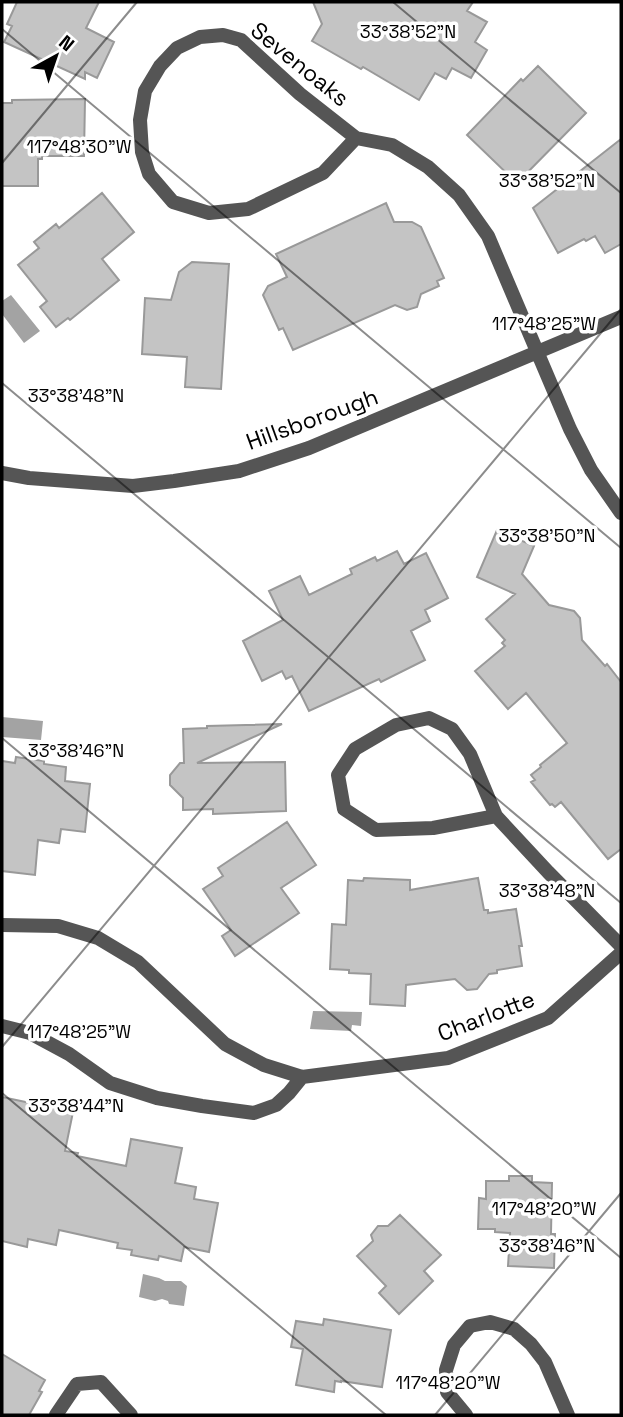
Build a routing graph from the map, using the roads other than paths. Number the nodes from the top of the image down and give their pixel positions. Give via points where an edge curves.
1 (356, 138) junction
2 (621, 317) edge
3 (536, 352) junction
4 (2, 473) edge
5 (621, 513) edge
6 (496, 816) junction
7 (2, 925) edge
8 (621, 946) edge
9 (621, 953) edge
10 (2, 1026) edge
11 (302, 1077) junction
12 (56, 1415) edge
13 (131, 1415) edge
14 (466, 1415) edge
15 (568, 1415) edge

1 - 1 street, Sevenoaks via 323,173 248,209 209,213 173,202 149,174 140,120 145,91 177,48 200,37 223,36 241,40
1 - 3 street, Sevenoaks via 392,145 428,167 460,195 488,236
2 - 3 street, Hillsborough
3 - 4 street, Hillsborough via 309,449 239,471 133,485
3 - 5 street, Sevenoaks via 591,470
6 - 6 street via 470,754 452,729 429,718 396,725 355,749 338,775 344,808 376,830 433,828
6 - 8 street
7 - 11 street, Charlotte via 58,926 98,938 138,962 225,1044 264,1065
9 - 11 street, Charlotte via 548,1018 448,1058
10 - 11 street via 69,1054 110,1083 202,1106 254,1112 276,1104
12 - 13 street via 77,1384 101,1382
14 - 15 street via 447,1392 446,1370 454,1345 470,1326 490,1322 513,1329 531,1344 545,1362

